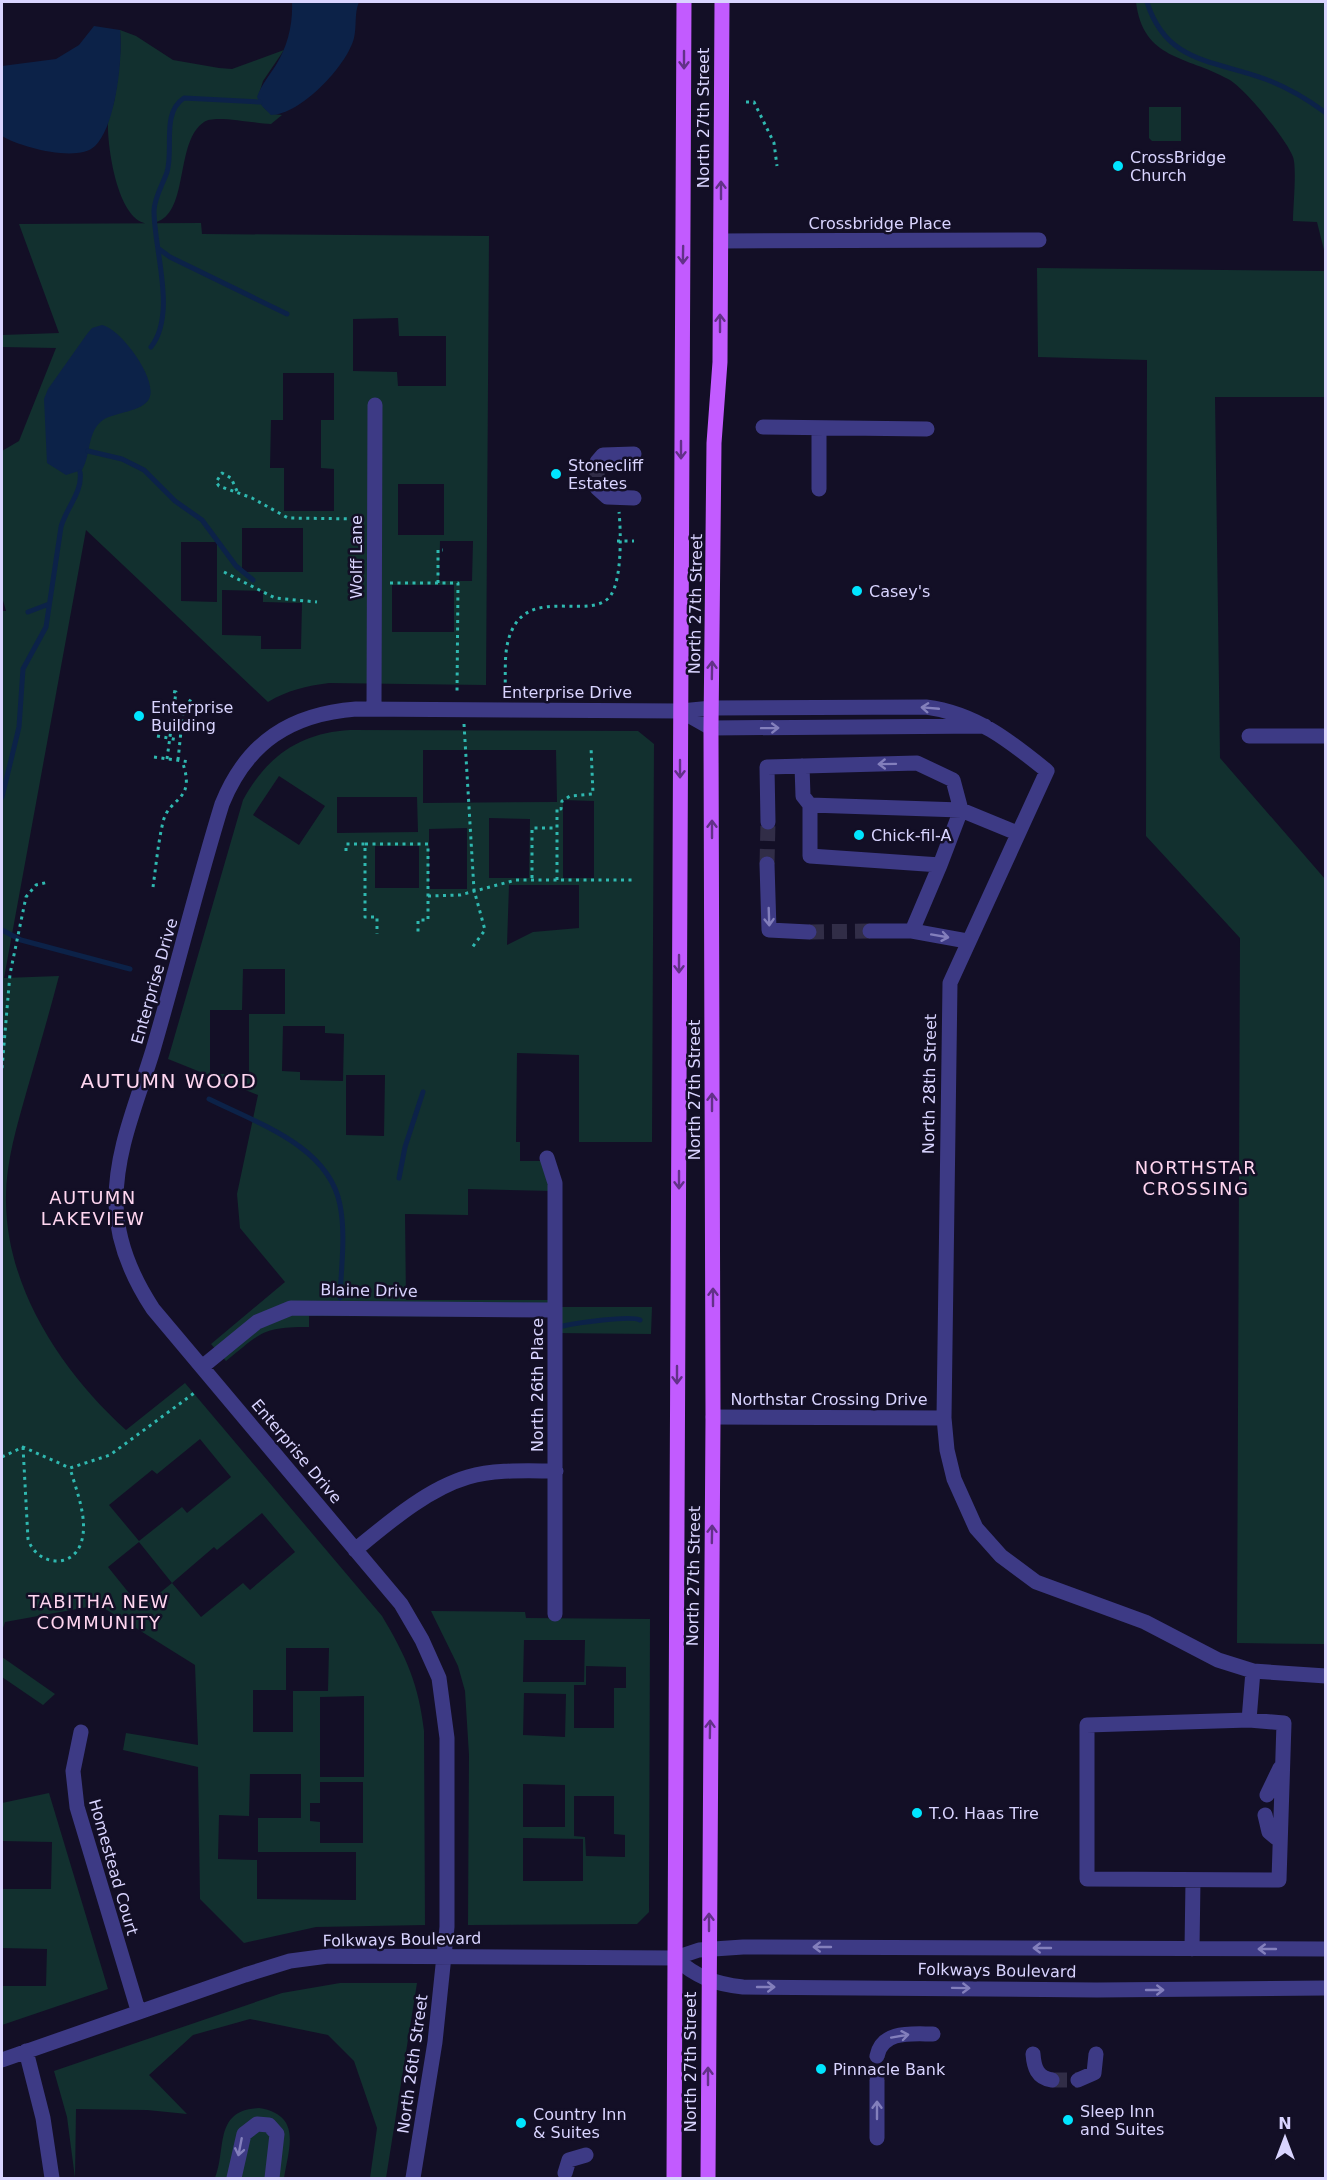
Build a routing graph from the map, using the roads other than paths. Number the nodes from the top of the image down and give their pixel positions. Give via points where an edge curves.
1 (684, 2) edge
2 (722, 2) edge
3 (1039, 240) dead end
4 (721, 241) junction
5 (375, 405) dead end
6 (763, 427) dead end
7 (819, 429) junction
8 (927, 429) dead end
9 (634, 454) dead end
10 (597, 462) dead end
11 (597, 488) dead end
12 (819, 489) dead end
13 (634, 498) dead end
14 (374, 708) junction
15 (712, 708) junction
16 (681, 711) junction
17 (985, 726) junction
18 (711, 728) junction
19 (1249, 736) dead end
20 (1326, 736) edge
21 (802, 766) junction
22 (1047, 771) joint
23 (810, 804) junction
24 (961, 810) junction
25 (768, 822) tunnel mouth
26 (1017, 833) junction
27 (767, 864) tunnel mouth
28 (940, 865) junction
29 (870, 931) tunnel mouth
30 (912, 931) junction
31 (809, 932) tunnel mouth
32 (967, 941) junction
33 (547, 1158) dead end
34 (555, 1310) junction
35 (202, 1367) junction
36 (713, 1417) junction
37 (944, 1418) junction
38 (556, 1471) junction
39 (355, 1550) junction
40 (555, 1614) dead end
41 (1253, 1671) junction
42 (1326, 1676) edge
43 (1249, 1720) junction
44 (81, 1732) dead end
45 (1283, 1763) junction
46 (1267, 1795) dead end
47 (1265, 1815) dead end
48 (1280, 1841) junction
49 (1193, 1880) junction
50 (709, 1949) junction
51 (1192, 1949) junction
52 (1326, 1949) edge
53 (444, 1955) junction
54 (675, 1958) junction
55 (709, 1980) junction
56 (1326, 1988) edge
57 (138, 2010) junction
58 (933, 2034) dead end
59 (26, 2051) junction
60 (1034, 2054) dead end
61 (1096, 2054) dead end
62 (877, 2056) dead end
63 (2, 2060) edge
64 (1052, 2080) dead end
65 (1078, 2080) dead end
66 (877, 2081) tunnel mouth
67 (877, 2138) dead end
68 (586, 2155) dead end
69 (565, 2173) dead end
70 (52, 2178) edge
71 (234, 2178) edge
72 (272, 2178) edge
73 (413, 2178) edge
74 (674, 2178) edge
75 (708, 2178) edge

1 -> 16 main road, North 27th Street
4 -> 2 main road, North 27th Street
3 - 4 street, Crossbridge Place
15 -> 4 main road, North 27th Street via 714,443 720,362
5 - 14 street, Wolff Lane
6 - 7 street
7 - 8 street
7 - 12 street
9 - 10 street via 603,455
11 - 13 street via 607,497
14 - 16 street, Enterprise Drive
14 - 35 street, Enterprise Drive via 326,712 295,722 268,739 238,771 221,809 123,1144 116,1204 127,1260 153,1309
15 - 16 street, Enterprise Drive
17 -> 15 street, Enterprise Drive via 951,710 926,707
15 - 18 main road, North 27th Street
16 - 18 street, Enterprise Drive
16 -> 54 main road, North 27th Street
18 -> 17 street, Enterprise Drive
17 - 22 street, Enterprise Drive
36 -> 18 main road, North 27th Street
19 - 20 street
21 - 23 street via 803,796
24 -> 21 street via 953,780 917,763
21 - 25 street via 767,767
22 - 26 street, North 28th Street
23 - 24 street
23 - 28 street via 810,856
24 - 26 street
24 - 28 street
26 - 32 street, North 28th Street
27 -> 31 street via 769,930
28 - 30 street
29 - 30 street
30 -> 32 street
32 - 37 street, North 28th Street via 950,983 948,1007
33 - 34 street, North 26th Place via 555,1189
34 - 35 street, Blaine Drive via 291,1308 257,1322
34 - 38 street, North 26th Place
35 - 39 street, Enterprise Drive
36 - 37 street, Northstar Crossing Drive
50 -> 36 main road, North 27th Street
37 - 41 street, Northstar Crossing Drive via 947,1450 964,1504 976,1528 1001,1556 1036,1582 1145,1622 1218,1660
38 - 39 street via 493,1473 458,1481 429,1496
38 - 40 street, North 26th Place
39 - 53 street, Enterprise Drive via 409,1615 441,1686 447,1731 448,1808
41 - 42 street, Northstar Crossing Drive
41 - 43 street
43 - 45 street via 1284,1723
43 - 49 street via 1087,1725 1087,1879
44 - 57 street, Homestead Court via 73,1771 77,1807
45 - 46 street
45 - 48 street
47 - 48 street via 1269,1832
48 - 49 street via 1279,1881
49 - 51 street
51 -> 50 street, Folkways Boulevard
50 - 54 street, Folkways Boulevard
50 - 55 main road, North 27th Street
52 -> 51 street, Folkways Boulevard
53 - 54 street, Folkways Boulevard
53 - 57 street, Folkways Boulevard via 343,1955 290,1961
53 - 73 street, North 26th Street via 435,2042
54 - 55 street, Folkways Boulevard
54 - 74 main road, North 27th Street
55 -> 56 street, Folkways Boulevard via 743,1987
75 -> 55 main road, North 27th Street
57 - 59 street, Folkways Boulevard
62 -> 58 street via 880,2046 892,2037
59 - 63 street, Folkways Boulevard
59 - 70 street via 43,2118
60 - 64 street via 1036,2070
61 - 65 street via 1094,2073
67 -> 66 street
68 - 69 street via 569,2160
72 -> 71 street via 278,2137 272,2127 260,2124 244,2134

